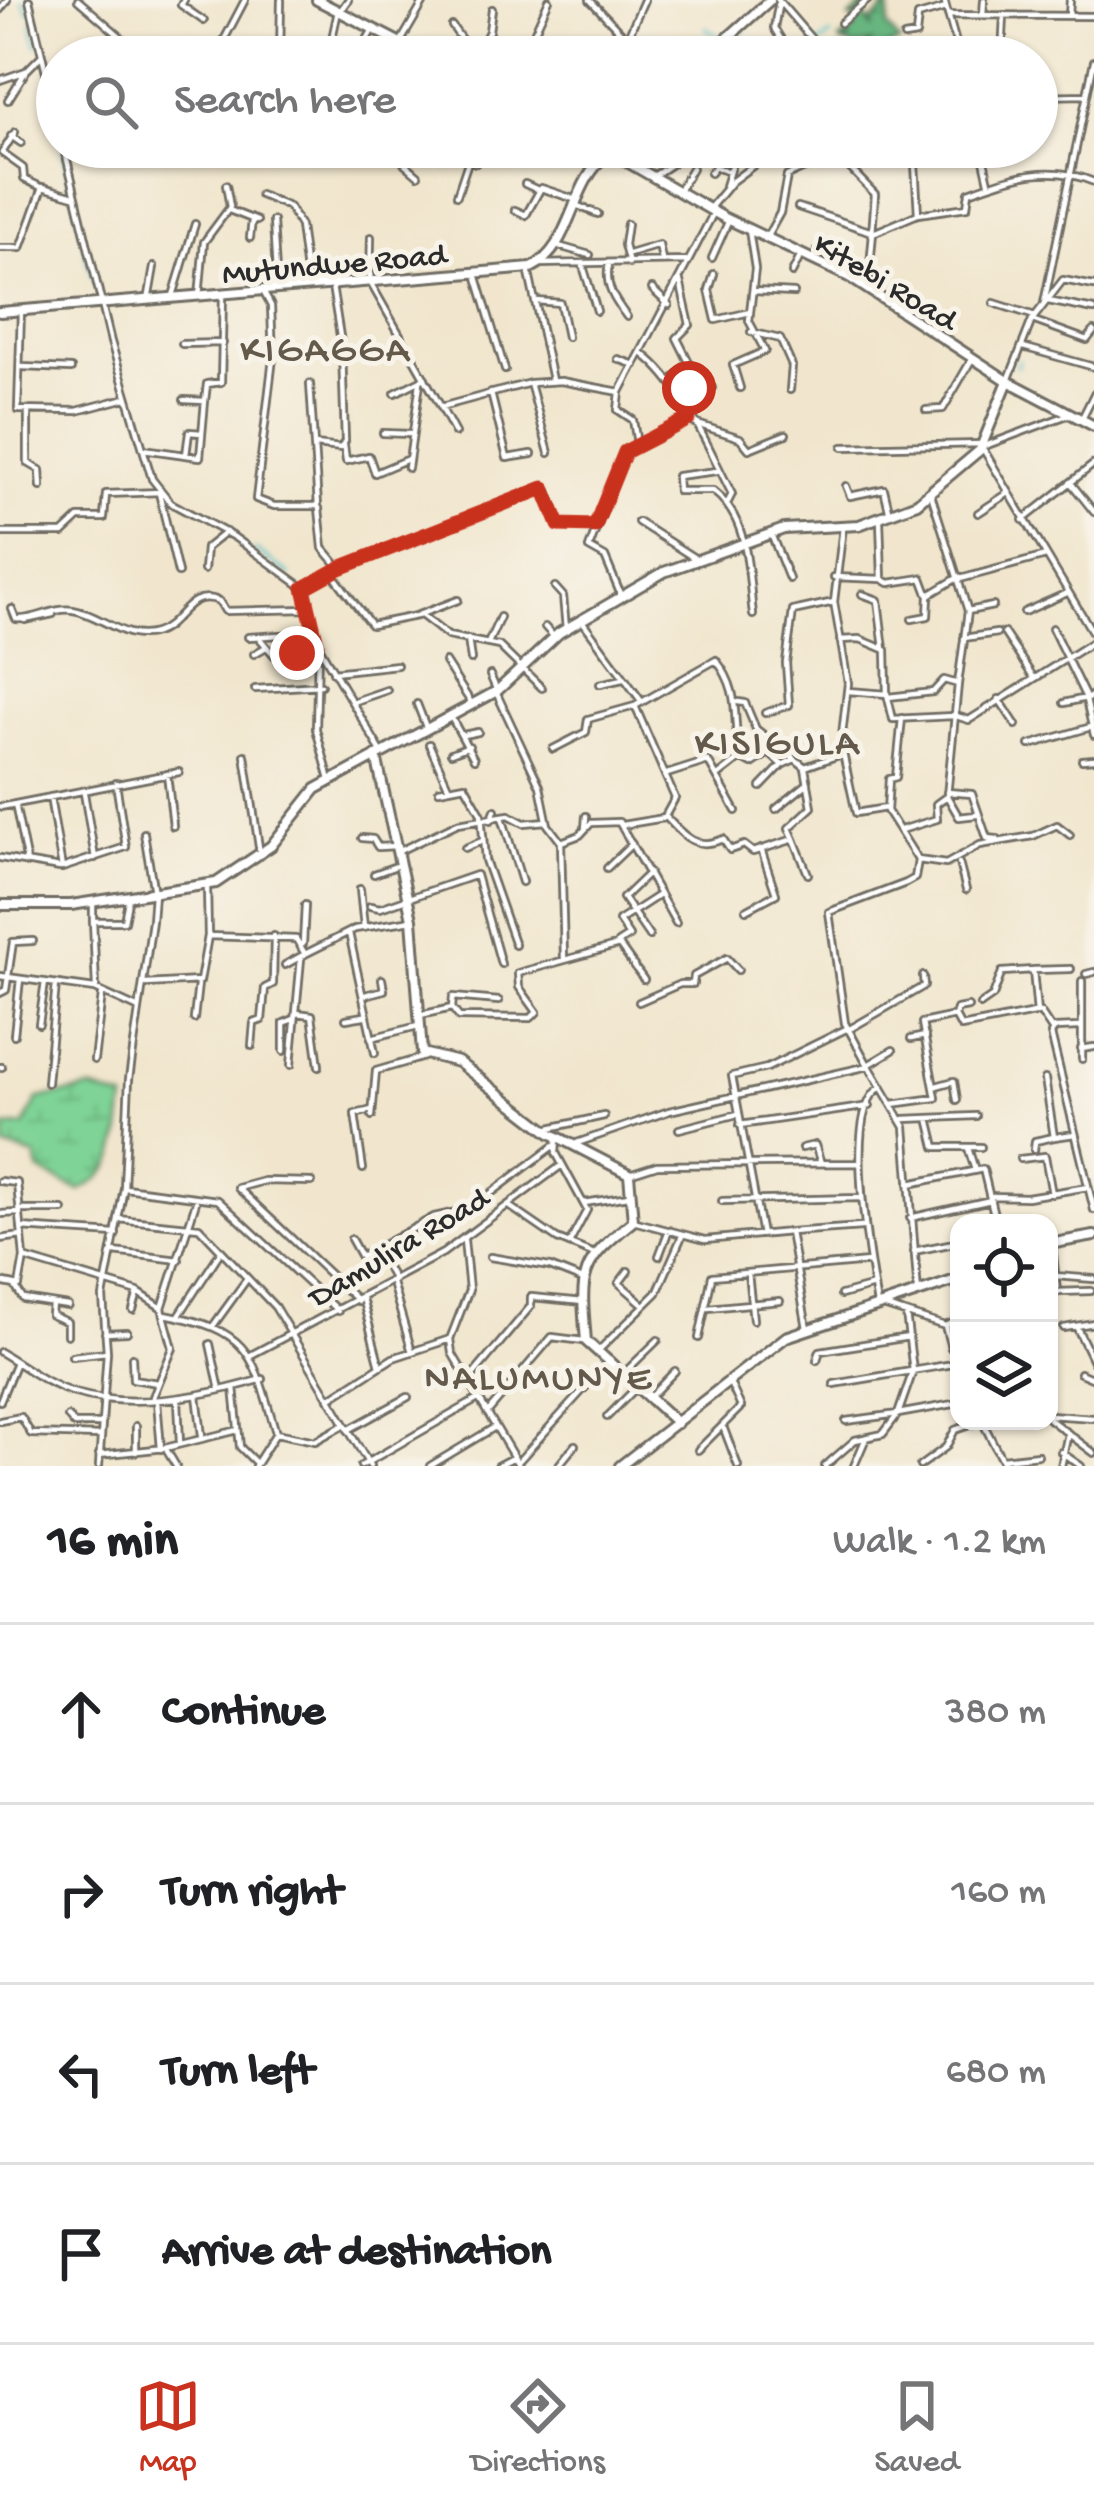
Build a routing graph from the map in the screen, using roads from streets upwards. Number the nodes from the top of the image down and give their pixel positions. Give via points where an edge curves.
1 (7, 0) edge
2 (28, 0) edge
3 (78, 0) edge
4 (184, 0) edge
5 (245, 0) edge
6 (281, 0) edge
7 (317, 0) edge
8 (348, 0) edge
9 (425, 0) edge
10 (549, 0) edge
11 (590, 0) edge
12 (644, 0) edge
13 (776, 0) edge
14 (868, 0) edge
15 (944, 0) edge
16 (984, 0) edge
17 (1070, 0) edge
18 (492, 9) dead end
19 (0, 10) edge
20 (339, 11) junction
21 (947, 12) junction
22 (983, 15) junction
23 (1004, 15) junction
24 (1069, 16) junction
25 (1094, 16) edge
26 (204, 21) dead end
27 (841, 23) dead end
28 (452, 26) dead end
29 (373, 29) junction
30 (523, 33) dead end
31 (37, 36) edge
32 (119, 36) edge
33 (225, 36) edge
34 (280, 36) edge
35 (333, 36) edge
36 (369, 36) edge
37 (386, 36) edge
38 (404, 36) edge
39 (459, 36) edge
40 (486, 36) edge
41 (526, 36) edge
42 (533, 36) edge
43 (625, 36) edge
44 (628, 36) edge
45 (734, 36) edge
46 (779, 36) edge
47 (808, 36) edge
48 (912, 36) edge
49 (954, 36) edge
50 (1003, 36) edge
51 (36, 61) edge
52 (1094, 61) edge
53 (26, 71) junction
54 (1093, 72) edge
55 (0, 80) edge
56 (1087, 95) junction
57 (1058, 96) edge
58 (8, 100) dead end
59 (21, 143) dead end
60 (69, 168) edge
61 (409, 168) edge
62 (466, 168) edge
63 (593, 168) edge
64 (633, 168) edge
65 (665, 168) edge
66 (692, 168) dead end
67 (714, 168) edge
68 (720, 168) edge
69 (730, 168) edge
70 (754, 168) edge
71 (805, 168) edge
72 (850, 168) edge
73 (915, 168) edge
74 (986, 168) edge
75 (1070, 171) junction
76 (729, 172) junction
77 (710, 173) dead end
78 (418, 175) dead end
79 (650, 178) junction
80 (1094, 182) edge
81 (525, 184) dead end
82 (990, 184) junction
83 (226, 185) dead end
84 (43, 187) junction
85 (538, 190) junction
86 (724, 191) junction
87 (678, 192) junction
88 (260, 195) dead end
89 (75, 196) junction
90 (457, 196) dead end
91 (574, 202) junction
92 (798, 207) dead end
93 (229, 210) junction
94 (515, 210) dead end
95 (711, 211) junction
96 (598, 214) dead end
97 (918, 214) junction
98 (729, 220) junction
99 (273, 221) dead end
100 (195, 224) dead end
101 (627, 224) dead end
102 (749, 230) junction
103 (872, 233) junction
104 (371, 237) dead end
105 (250, 238) dead end
106 (766, 238) junction
107 (821, 244) dead end
108 (555, 245) junction
109 (0, 248) edge
110 (628, 254) junction
111 (590, 255) dead end
112 (801, 255) junction
113 (712, 258) dead end
114 (813, 258) junction
115 (662, 260) junction
116 (687, 263) junction
117 (539, 264) junction
118 (609, 264) junction
119 (629, 264) junction
120 (583, 266) junction
121 (154, 267) dead end
122 (528, 268) junction
123 (792, 273) dead end
124 (476, 274) junction
125 (714, 274) dead end
126 (696, 277) dead end
127 (680, 280) junction
128 (370, 282) junction
129 (332, 286) junction
130 (1094, 286) edge
131 (308, 287) junction
132 (868, 288) junction
133 (652, 289) dead end
134 (277, 290) junction
135 (263, 291) junction
136 (754, 291) junction
137 (794, 292) dead end
138 (223, 295) junction
139 (199, 296) junction
140 (172, 298) junction
141 (148, 301) junction
142 (537, 301) junction
143 (1046, 302) junction
144 (994, 303) dead end
145 (101, 304) junction
146 (669, 304) junction
147 (21, 310) junction
148 (1094, 310) edge
149 (597, 311) dead end
150 (0, 312) edge
151 (750, 312) junction
152 (628, 317) dead end
153 (1034, 318) junction
154 (1094, 331) edge
155 (751, 332) junction
156 (567, 337) dead end
157 (223, 343) junction
158 (182, 344) dead end
159 (1023, 347) junction
160 (643, 354) junction
161 (618, 358) dead end
162 (972, 359) junction
163 (635, 365) junction
164 (21, 367) junction
165 (1094, 367) edge
166 (70, 369) dead end
167 (506, 370) dead end
168 (423, 380) junction
169 (1009, 381) junction
170 (530, 382) junction
171 (552, 382) junction
172 (670, 383) junction
173 (310, 384) dead end
174 (712, 388) dead end
175 (740, 388) dead end
176 (790, 390) dead end
177 (620, 392) junction
178 (395, 393) dead end
179 (491, 393) junction
180 (1094, 394) edge
181 (126, 398) junction
182 (680, 399) junction
183 (184, 400) dead end
184 (205, 401) junction
185 (441, 407) junction
186 (926, 410) dead end
187 (28, 412) junction
188 (1070, 414) junction
189 (1082, 420) junction
190 (691, 421) junction
191 (1094, 426) edge
192 (203, 433) junction
193 (383, 433) dead end
194 (455, 433) dead end
195 (410, 434) junction
196 (785, 434) dead end
197 (638, 444) junction
198 (315, 445) junction
199 (982, 445) junction
200 (344, 446) junction
201 (843, 447) dead end
202 (143, 449) junction
203 (549, 453) dead end
204 (532, 454) dead end
205 (186, 455) junction
206 (408, 459) junction
207 (1094, 464) edge
208 (408, 468) dead end
209 (717, 471) junction
210 (1071, 484) junction
211 (846, 486) dead end
212 (41, 487) dead end
213 (930, 492) junction
214 (160, 493) junction
215 (1006, 494) junction
216 (727, 504) junction
217 (318, 506) junction
218 (1094, 512) edge
219 (978, 513) dead end
220 (885, 518) junction
221 (1023, 520) junction
222 (638, 521) dead end
223 (595, 526) junction
224 (843, 527) junction
225 (224, 531) junction
226 (0, 533) edge
227 (771, 534) junction
228 (746, 542) junction
229 (1046, 556) junction
230 (696, 559) junction
231 (340, 568) junction
232 (204, 570) dead end
233 (332, 572) junction
234 (178, 573) dead end
235 (834, 578) junction
236 (960, 578) junction
237 (789, 579) dead end
238 (879, 579) junction
239 (555, 587) dead end
240 (304, 588) junction
241 (1068, 592) junction
242 (620, 593) junction
243 (862, 594) dead end
244 (929, 595) junction
245 (878, 599) junction
246 (458, 600) dead end
247 (834, 602) junction
248 (993, 606) dead end
249 (11, 608) dead end
250 (310, 609) junction
251 (968, 611) junction
252 (1024, 612) dead end
253 (418, 614) junction
254 (753, 615) dead end
255 (500, 617) dead end
256 (912, 619) dead end
257 (583, 621) junction
258 (545, 627) dead end
259 (1052, 628) dead end
260 (566, 629) junction
261 (314, 633) junction
262 (248, 637) dead end
263 (260, 637) junction
264 (554, 637) junction
265 (964, 638) junction
266 (1094, 638) edge
267 (468, 639) junction
268 (840, 640) junction
269 (489, 641) junction
270 (317, 644) junction
271 (266, 647) junction
272 (884, 649) junction
273 (254, 653) dead end
274 (471, 659) dead end
275 (1063, 660) junction
276 (445, 662) dead end
277 (397, 665) dead end
278 (525, 671) junction
279 (334, 672) junction
280 (490, 675) dead end
281 (625, 679) junction
282 (1034, 679) junction
283 (958, 684) junction
284 (320, 685) junction
285 (600, 685) dead end
286 (542, 688) dead end
287 (255, 689) dead end
288 (387, 690) dead end
289 (496, 691) junction
290 (848, 691) junction
291 (1094, 694) edge
292 (888, 696) junction
293 (1086, 698) junction
294 (1000, 699) junction
295 (352, 702) junction
296 (738, 702) junction
297 (1064, 703) dead end
298 (417, 704) dead end
299 (472, 704) junction
300 (639, 704) junction
301 (765, 713) dead end
302 (450, 714) junction
303 (514, 715) dead end
304 (506, 716) junction
305 (952, 716) junction
306 (902, 718) junction
307 (1016, 725) dead end
308 (426, 727) junction
309 (1091, 727) edge
310 (478, 732) dead end
311 (463, 735) junction
312 (1094, 735) edge
313 (429, 744) dead end
314 (1030, 745) dead end
315 (469, 746) junction
316 (553, 748) dead end
317 (451, 753) dead end
318 (379, 754) junction
319 (842, 754) junction
320 (245, 755) dead end
321 (741, 758) junction
322 (474, 759) dead end
323 (795, 759) junction
324 (1094, 759) edge
325 (1082, 760) dead end
326 (782, 765) junction
327 (806, 767) junction
328 (178, 772) dead end
329 (167, 774) junction
330 (665, 775) junction
331 (719, 775) junction
332 (330, 780) junction
333 (116, 783) junction
334 (808, 783) junction
335 (761, 787) dead end
336 (449, 788) junction
337 (84, 790) junction
338 (440, 790) dead end
339 (947, 794) junction
340 (50, 797) junction
341 (15, 804) junction
342 (0, 807) edge
343 (886, 808) junction
344 (776, 809) dead end
345 (495, 810) dead end
346 (736, 811) dead end
347 (978, 814) junction
348 (586, 816) dead end
349 (665, 816) junction
350 (502, 817) junction
351 (487, 820) junction
352 (548, 821) junction
353 (622, 825) junction
354 (173, 826) dead end
355 (585, 830) junction
356 (901, 830) junction
357 (143, 832) dead end
358 (1070, 835) dead end
359 (362, 838) dead end
360 (794, 839) junction
361 (1002, 840) junction
362 (482, 841) junction
363 (561, 842) junction
364 (632, 844) junction
365 (465, 848) dead end
366 (397, 849) junction
367 (761, 849) junction
368 (260, 854) junction
369 (0, 858) edge
370 (94, 858) junction
371 (918, 860) junction
372 (27, 862) junction
373 (958, 863) dead end
374 (398, 865) junction
375 (62, 868) junction
376 (607, 868) dead end
377 (649, 873) junction
378 (374, 874) dead end
379 (808, 874) dead end
380 (522, 882) dead end
381 (207, 887) junction
382 (361, 889) dead end
383 (966, 890) dead end
384 (154, 893) junction
385 (129, 896) junction
386 (659, 896) junction
387 (406, 897) junction
388 (93, 902) junction
389 (0, 905) edge
390 (305, 905) dead end
391 (370, 906) dead end
392 (746, 910) dead end
393 (632, 912) junction
394 (412, 920) junction
395 (93, 921) junction
396 (676, 923) dead end
397 (364, 928) junction
398 (349, 933) junction
399 (208, 936) junction
400 (274, 936) junction
401 (649, 936) dead end
402 (33, 941) dead end
403 (303, 944) junction
404 (618, 944) dead end
405 (515, 945) dead end
406 (303, 956) junction
407 (564, 958) junction
408 (501, 964) dead end
409 (285, 965) dead end
410 (1071, 969) dead end
411 (738, 970) dead end
412 (1034, 970) junction
413 (1094, 971) edge
414 (4, 976) edge
415 (923, 976) dead end
416 (20, 979) junction
417 (382, 979) dead end
418 (644, 980) dead end
419 (45, 982) junction
420 (56, 984) junction
421 (143, 984) junction
422 (198, 984) junction
423 (99, 991) junction
424 (0, 993) edge
425 (364, 995) junction
426 (499, 1001) dead end
427 (639, 1002) dead end
428 (980, 1004) dead end
429 (968, 1007) dead end
430 (452, 1008) junction
431 (139, 1009) junction
432 (1039, 1013) junction
433 (295, 1016) junction
434 (366, 1016) junction
435 (956, 1016) junction
436 (194, 1019) dead end
437 (346, 1019) dead end
438 (420, 1020) junction
439 (39, 1024) dead end
440 (1079, 1027) junction
441 (848, 1029) junction
442 (1052, 1030) junction
443 (14, 1036) dead end
444 (925, 1036) junction
445 (371, 1038) junction
446 (910, 1039) dead end
447 (252, 1046) dead end
448 (1094, 1047) edge
449 (1081, 1048) junction
450 (893, 1050) dead end
451 (284, 1051) dead end
452 (375, 1053) dead end
453 (425, 1055) junction
454 (1082, 1059) dead end
455 (94, 1060) dead end
456 (291, 1065) dead end
457 (319, 1066) dead end
458 (1045, 1079) dead end
459 (47, 1083) dead end
460 (936, 1086) junction
461 (882, 1087) junction
462 (735, 1095) junction
463 (957, 1100) dead end
464 (892, 1104) junction
465 (871, 1106) junction
466 (738, 1114) junction
467 (604, 1116) dead end
468 (976, 1116) dead end
469 (929, 1118) junction
470 (903, 1119) junction
471 (740, 1125) junction
472 (545, 1129) junction
473 (679, 1129) dead end
474 (1075, 1134) junction
475 (1052, 1138) junction
476 (555, 1142) junction
477 (577, 1143) junction
478 (981, 1147) dead end
479 (802, 1148) dead end
480 (968, 1148) junction
481 (1034, 1150) dead end
482 (1020, 1159) dead end
483 (821, 1163) junction
484 (859, 1163) junction
485 (562, 1165) junction
486 (748, 1165) junction
487 (363, 1169) dead end
488 (975, 1170) junction
489 (629, 1174) junction
490 (0, 1181) edge
491 (311, 1182) dead end
492 (909, 1184) junction
493 (1088, 1187) junction
494 (124, 1188) junction
495 (1052, 1194) junction
496 (629, 1196) junction
497 (860, 1198) junction
498 (991, 1198) junction
499 (722, 1201) dead end
500 (754, 1201) junction
501 (196, 1202) dead end
502 (584, 1203) junction
503 (509, 1206) junction
504 (63, 1210) dead end
505 (1094, 1210) edge
506 (20, 1212) junction
507 (0, 1214) edge
508 (994, 1214) edge
509 (910, 1217) junction
510 (118, 1219) junction
511 (633, 1221) junction
512 (190, 1226) junction
513 (864, 1227) junction
514 (669, 1230) junction
515 (22, 1232) junction
516 (790, 1232) junction
517 (116, 1234) junction
518 (683, 1234) junction
519 (762, 1235) junction
520 (1094, 1236) edge
521 (0, 1239) edge
522 (351, 1239) dead end
523 (464, 1240) junction
524 (1058, 1243) edge
525 (569, 1244) junction
526 (950, 1244) edge
527 (376, 1249) junction
528 (221, 1251) junction
529 (914, 1251) junction
530 (113, 1252) junction
531 (592, 1253) junction
532 (658, 1256) dead end
533 (490, 1257) dead end
534 (24, 1258) junction
535 (179, 1260) junction
536 (871, 1262) junction
537 (794, 1267) junction
538 (1078, 1270) dead end
539 (628, 1271) dead end
540 (748, 1273) junction
541 (1058, 1276) edge
542 (248, 1279) junction
543 (1094, 1279) edge
544 (584, 1280) junction
545 (1079, 1280) junction
546 (393, 1281) junction
547 (0, 1282) edge
548 (950, 1282) edge
549 (107, 1286) junction
550 (874, 1286) junction
551 (16, 1288) junction
552 (1091, 1291) edge
553 (138, 1292) junction
554 (1058, 1292) edge
555 (841, 1294) dead end
556 (918, 1294) junction
557 (360, 1299) junction
558 (780, 1300) dead end
559 (584, 1302) junction
560 (642, 1303) junction
561 (52, 1304) junction
562 (751, 1304) junction
563 (879, 1305) junction
564 (68, 1306) dead end
565 (708, 1308) junction
566 (133, 1310) dead end
567 (164, 1311) junction
568 (338, 1312) junction
569 (906, 1314) junction
570 (178, 1317) junction
571 (753, 1321) dead end
572 (954, 1322) edge
573 (1094, 1323) edge
574 (213, 1326) junction
575 (945, 1326) junction
576 (1076, 1326) junction
577 (807, 1328) junction
578 (1064, 1328) dead end
579 (127, 1332) dead end
580 (105, 1333) junction
581 (68, 1335) dead end
582 (292, 1335) junction
583 (909, 1337) junction
584 (699, 1338) dead end
585 (451, 1339) junction
586 (658, 1340) dead end
587 (586, 1341) junction
588 (210, 1344) dead end
589 (950, 1344) edge
590 (599, 1350) junction
591 (0, 1352) edge
592 (106, 1352) junction
593 (412, 1352) junction
594 (1091, 1354) edge
595 (72, 1356) dead end
596 (249, 1356) junction
597 (132, 1357) dead end
598 (610, 1360) junction
599 (818, 1360) dead end
600 (16, 1361) junction
601 (1094, 1363) edge
602 (950, 1365) edge
603 (380, 1366) junction
604 (675, 1371) dead end
605 (914, 1371) junction
606 (624, 1373) junction
607 (1080, 1373) dead end
608 (728, 1378) junction
609 (263, 1379) junction
610 (1094, 1379) edge
611 (468, 1381) junction
612 (158, 1383) junction
613 (834, 1384) dead end
614 (638, 1386) junction
615 (234, 1387) junction
616 (220, 1390) junction
617 (197, 1395) junction
618 (102, 1397) junction
619 (155, 1397) junction
620 (408, 1397) dead end
621 (650, 1398) junction
622 (178, 1399) junction
623 (329, 1399) junction
624 (478, 1399) junction
625 (0, 1401) edge
626 (950, 1407) edge
627 (487, 1413) junction
628 (898, 1414) junction
629 (68, 1417) dead end
630 (607, 1417) dead end
631 (1058, 1417) edge
632 (1094, 1418) edge
633 (0, 1421) edge
634 (846, 1421) dead end
635 (100, 1424) junction
636 (676, 1424) junction
637 (1058, 1425) edge
638 (136, 1426) dead end
639 (346, 1427) junction
640 (495, 1427) junction
641 (724, 1429) junction
642 (238, 1430) junction
643 (955, 1430) edge
644 (986, 1430) edge
645 (276, 1433) junction
646 (1068, 1433) junction
647 (100, 1436) junction
648 (202, 1436) junction
649 (866, 1438) junction
650 (180, 1444) junction
651 (575, 1445) dead end
652 (163, 1449) junction
653 (698, 1450) dead end
654 (138, 1452) junction
655 (1061, 1452) junction
656 (1094, 1453) edge
657 (99, 1455) junction
658 (1038, 1455) dead end
659 (517, 1462) edge
660 (1003, 1463) edge
661 (255, 1464) edge
662 (366, 1465) edge
663 (99, 1466) edge
664 (143, 1466) edge
665 (176, 1466) edge
666 (430, 1466) edge
667 (497, 1466) edge
668 (558, 1466) edge
669 (620, 1466) edge
670 (738, 1466) edge
671 (825, 1466) edge
672 (854, 1466) edge
673 (920, 1466) edge
674 (1060, 1466) edge
675 (1081, 1466) edge

1 - 19 street
2 - 31 street
3 - 32 street
4 - 26 street
5 - 33 street
6 - 34 street
7 - 20 street
8 - 20 street
9 - 38 street
10 - 42 street
11 - 43 street
12 - 44 street
13 - 45 street
13 - 46 street
13 - 47 street
14 - 27 street
15 - 21 street
16 - 22 street
17 - 24 street
18 - 40 street
20 - 29 street
20 - 35 street
21 - 22 street
21 - 48 street via 918,16
21 - 49 street
22 - 23 street
23 - 24 street
23 - 50 street
24 - 25 street
28 - 39 street
29 - 36 street
29 - 37 street
30 - 41 street
51 - 53 street
52 - 54 street
53 - 55 street
53 - 58 street
54 - 56 street
56 - 57 street
56 - 75 street
59 - 84 street via 13,134 2,153
60 - 89 street
61 - 78 street
62 - 90 street
63 - 91 street, Mutundwe Road
64 - 79 street, Kitebi Road
65 - 79 street
66 - 87 street
67 - 77 street
68 - 76 street
69 - 76 street
70 - 86 street
71 - 106 street via 787,176
72 - 103 street via 874,192
73 - 97 street
74 - 82 street
75 - 80 street
75 - 82 street
75 - 143 street
76 - 86 street
79 - 87 street, Kitebi Road
81 - 85 street
82 - 97 street via 968,194 967,207
83 - 93 street
84 - 89 street
84 - 109 street via 20,248
85 - 91 street
85 - 94 street via 526,215
86 - 95 street
87 - 95 street, Kitebi Road
88 - 131 street via 289,207 300,226
89 - 145 street
91 - 96 street
91 - 108 street, Mutundwe Road
92 - 103 street
93 - 105 street via 255,221
93 - 139 street via 204,242
95 - 98 street, Kitebi Road
95 - 116 street
97 - 103 street
98 - 102 street, Kitebi Road
98 - 113 street
99 - 134 street
100 - 140 street
101 - 110 street
102 - 106 street, Kitebi Road
102 - 136 street
103 - 132 street
104 - 128 street
106 - 112 street, Kitebi Road
107 - 114 street
108 - 111 street
108 - 117 street, Mutundwe Road
110 - 115 street via 658,245
110 - 119 street
112 - 114 street, Kitebi Road
112 - 123 street
114 - 132 street, Kitebi Road
115 - 116 street
115 - 119 street
116 - 126 street
116 - 127 street
117 - 120 street
117 - 122 street, Mutundwe Road
118 - 119 street
118 - 120 street
118 - 152 street via 614,302
120 - 149 street
121 - 141 street
122 - 124 street, Mutundwe Road
122 - 142 street
124 - 128 street, Mutundwe Road
124 - 167 street
125 - 151 street via 716,320
127 - 146 street
127 - 172 street via 690,326 676,336 688,362
128 - 129 street, Mutundwe Road
128 - 168 street
129 - 131 street, Mutundwe Road
129 - 200 street
130 - 143 street via 1063,280
131 - 134 street, Mutundwe Road
132 - 162 street, Kitebi Road
133 - 146 street
134 - 135 street, Mutundwe Road
135 - 138 street, Mutundwe Road
135 - 217 street via 273,358 256,499
136 - 137 street
136 - 151 street
138 - 139 street, Mutundwe Road
138 - 157 street
139 - 140 street, Mutundwe Road
140 - 141 street, Mutundwe Road
141 - 145 street, Mutundwe Road
142 - 156 street via 560,303
142 - 171 street
143 - 148 street
143 - 153 street
144 - 153 street
145 - 147 street, Mutundwe Road
145 - 181 street
146 - 160 street
147 - 150 street, Mutundwe Road
147 - 164 street
151 - 155 street
153 - 154 street via 1088,340
153 - 159 street
155 - 175 street via 764,352 733,365
155 - 176 street via 779,338 792,366
157 - 158 street
157 - 184 street via 221,382 207,384
159 - 165 street
159 - 169 street
160 - 163 street
160 - 172 street
161 - 163 street
162 - 169 street, Kitebi Road
162 - 186 street via 944,409
163 - 177 street
164 - 166 street
164 - 187 street via 17,409
168 - 178 street
168 - 185 street
168 - 195 street
169 - 188 street, Kitebi Road
169 - 199 street
170 - 171 street
170 - 179 street
170 - 203 street
171 - 177 street
172 - 182 street
173 - 198 street
174 - 182 street via 701,376
177 - 197 street via 618,410 633,420
179 - 185 street
179 - 204 street via 507,458
180 - 189 street
181 - 187 street
181 - 202 street
182 - 190 street
183 - 184 street
184 - 192 street
185 - 194 street
187 - 212 street via 28,463 40,470
188 - 189 street, Kitebi Road
188 - 199 street
189 - 191 street, Kitebi Road
190 - 196 street via 749,448
190 - 197 street
190 - 209 street
192 - 205 street via 189,433
192 - 205 street via 201,456
193 - 195 street
195 - 206 street
197 - 223 street via 622,456
198 - 200 street
198 - 217 street
199 - 201 street
199 - 213 street
199 - 215 street
200 - 206 street via 346,461 369,456 375,473
202 - 205 street
202 - 214 street
206 - 208 street
207 - 210 street
209 - 216 street via 731,494
209 - 216 street via 677,476 678,491 713,491
210 - 218 street
210 - 221 street
211 - 220 street via 849,496 884,489
213 - 220 street
213 - 236 street
214 - 225 street
214 - 226 street via 106,494 104,518 79,518 63,533
214 - 234 street
215 - 219 street
215 - 221 street
216 - 228 street
217 - 231 street via 323,548
220 - 224 street
220 - 238 street
221 - 229 street
222 - 230 street
223 - 231 street via 559,525 544,488
223 - 242 street via 589,548 605,557
224 - 227 street
224 - 235 street
225 - 232 street via 206,548
225 - 240 street
227 - 228 street
227 - 237 street
228 - 230 street
228 - 254 street
229 - 236 street
229 - 241 street
230 - 242 street
231 - 233 street
233 - 240 street
233 - 253 street via 371,626
235 - 238 street
235 - 247 street
236 - 244 street
236 - 251 street
238 - 244 street via 922,578
238 - 245 street
239 - 260 street
240 - 250 street
241 - 252 street
241 - 266 street
242 - 257 street
243 - 245 street
244 - 256 street via 928,616
245 - 272 street
246 - 253 street
247 - 268 street
247 - 301 street via 794,611 789,705
248 - 251 street
249 - 250 street via 25,620 68,609 138,635 165,628 205,597 225,610
250 - 261 street
251 - 265 street
253 - 267 street via 448,636
255 - 269 street
257 - 260 street
257 - 281 street
258 - 264 street
259 - 275 street
260 - 264 street
261 - 263 street
261 - 270 street
262 - 263 street
263 - 271 street
264 - 278 street
265 - 282 street via 1000,633
265 - 283 street
266 - 275 street
267 - 269 street
267 - 274 street
268 - 272 street
268 - 290 street
269 - 278 street
270 - 271 street via 284,661
270 - 279 street
270 - 284 street
271 - 273 street
272 - 292 street
275 - 282 street
275 - 293 street
276 - 299 street
277 - 279 street
278 - 286 street
278 - 289 street
279 - 295 street
280 - 289 street
281 - 285 street
281 - 300 street
282 - 294 street
283 - 292 street via 944,680 933,692
283 - 305 street
284 - 287 street
284 - 332 street via 316,729
288 - 295 street
289 - 299 street
289 - 304 street
290 - 292 street
290 - 319 street
291 - 293 street
292 - 306 street via 892,718
293 - 297 street
293 - 309 street
294 - 305 street via 969,720
294 - 307 street
295 - 318 street
296 - 300 street via 716,660
296 - 321 street
296 - 323 street via 756,729
298 - 308 street
299 - 302 street
300 - 316 street via 588,719 586,733
300 - 330 street
302 - 308 street
302 - 311 street
303 - 304 street
304 - 352 street
305 - 306 street
305 - 339 street
306 - 343 street
308 - 318 street
309 - 312 street
309 - 314 street
310 - 311 street
311 - 315 street
313 - 336 street
315 - 317 street
315 - 322 street
318 - 332 street
318 - 366 street
319 - 327 street
319 - 343 street via 856,813
320 - 368 street
321 - 326 street via 752,764 767,753
321 - 331 street
323 - 326 street
323 - 327 street
324 - 325 street
326 - 335 street
327 - 334 street
328 - 329 street
329 - 333 street
329 - 354 street
330 - 331 street via 706,760
330 - 349 street via 675,801
331 - 346 street
332 - 368 street via 306,796
333 - 337 street
333 - 370 street via 127,845
334 - 344 street
334 - 360 street via 812,807 789,828
336 - 338 street
336 - 351 street via 467,787
337 - 340 street
337 - 370 street
339 - 347 street via 958,817
339 - 347 street via 972,794
339 - 356 street via 936,804 937,819
340 - 341 street
340 - 375 street
341 - 342 street
341 - 372 street
343 - 356 street
345 - 351 street
347 - 361 street via 987,838
348 - 355 street
349 - 353 street
349 - 367 street via 693,843 723,839 730,850
350 - 351 street
350 - 352 street
350 - 380 street
351 - 362 street
351 - 366 street
352 - 363 street
353 - 355 street via 595,822
353 - 364 street
355 - 363 street
356 - 371 street
357 - 384 street
358 - 361 street via 1060,824
359 - 366 street
360 - 367 street
360 - 379 street
361 - 371 street via 946,864
362 - 365 street
362 - 405 street
363 - 407 street
364 - 376 street
364 - 377 street
366 - 374 street
367 - 392 street via 776,894
368 - 381 street
369 - 372 street
370 - 375 street
371 - 441 street via 907,883 829,912
372 - 375 street
373 - 383 street
374 - 378 street
374 - 387 street
377 - 386 street
377 - 393 street via 623,896
381 - 384 street
381 - 399 street
382 - 397 street
384 - 385 street
384 - 421 street
385 - 388 street
385 - 395 street via 125,920
386 - 393 street
386 - 396 street
387 - 391 street
387 - 394 street
387 - 408 street via 478,876
388 - 389 street
388 - 395 street
390 - 403 street
393 - 401 street
393 - 404 street via 619,921 629,937
394 - 397 street
394 - 438 street
395 - 423 street
397 - 398 street
398 - 406 street
398 - 425 street
399 - 400 street
399 - 422 street
400 - 403 street
400 - 447 street via 273,984
402 - 414 street via 13,942
403 - 406 street
406 - 409 street
406 - 433 street
407 - 418 street via 619,945
407 - 430 street via 517,974 537,1012 531,1018 458,1017
410 - 412 street
411 - 427 street via 727,958 694,976 693,985
412 - 428 street via 1002,972 993,996
412 - 432 street
413 - 440 street via 1084,978
414 - 416 street
414 - 424 street
415 - 441 street via 924,986
416 - 419 street
416 - 443 street
417 - 425 street via 384,990
419 - 420 street
419 - 439 street
420 - 423 street
420 - 459 street
421 - 422 street
421 - 431 street
422 - 436 street
423 - 431 street
423 - 455 street
425 - 434 street
426 - 430 street via 453,997
429 - 435 street
430 - 438 street
431 - 494 street
432 - 435 street via 962,1027
432 - 442 street
433 - 451 street via 284,1023
433 - 456 street
433 - 457 street via 312,1015
434 - 437 street
434 - 445 street
435 - 444 street via 922,1023
438 - 445 street
438 - 453 street
440 - 442 street
440 - 449 street
441 - 450 street via 868,1065
441 - 462 street via 732,1076
442 - 474 street
444 - 446 street
444 - 460 street
445 - 452 street
448 - 449 street
449 - 454 street
453 - 472 street via 458,1062
453 - 487 street via 376,1071 372,1113 355,1114
458 - 475 street
460 - 463 street via 954,1081
460 - 464 street via 932,1101
461 - 462 street via 869,1066
461 - 464 street
461 - 465 street
462 - 466 street
462 - 477 street
464 - 470 street
465 - 471 street
465 - 484 street
466 - 471 street
466 - 473 street
467 - 472 street
468 - 469 street
469 - 470 street
469 - 480 street via 936,1147
470 - 492 street
471 - 486 street
472 - 476 street
474 - 475 street
474 - 493 street
475 - 481 street via 1035,1141
476 - 477 street
476 - 485 street
476 - 527 street via 470,1209 434,1216
477 - 489 street
478 - 480 street
479 - 483 street via 815,1144
480 - 488 street
482 - 495 street via 1045,1156
483 - 484 street
483 - 486 street
484 - 497 street
485 - 502 street
485 - 503 street, Damulira Road
486 - 489 street via 657,1165
486 - 500 street
488 - 492 street
488 - 498 street via 985,1171
489 - 496 street
490 - 506 street via 17,1183
491 - 557 street via 238,1188
492 - 509 street
493 - 495 street
493 - 505 street
494 - 510 street
494 - 568 street via 218,1200
495 - 498 street
496 - 502 street
496 - 511 street
497 - 500 street
497 - 513 street
498 - 508 street
498 - 509 street
499 - 500 street
500 - 519 street
501 - 512 street
502 - 525 street
503 - 523 street, Damulira Road
503 - 525 street
504 - 506 street
506 - 507 street
506 - 515 street
509 - 529 street
510 - 512 street
510 - 517 street
511 - 514 street
511 - 531 street
512 - 528 street
512 - 535 street
513 - 516 street
513 - 536 street
514 - 518 street
514 - 532 street
515 - 517 street
515 - 521 street
515 - 534 street
516 - 519 street
516 - 537 street
517 - 530 street
518 - 519 street
518 - 560 street via 657,1293
520 - 524 street
522 - 527 street via 361,1256
523 - 546 street, Damulira Road
523 - 585 street via 469,1290
525 - 531 street
526 - 529 street
527 - 546 street
528 - 542 street
528 - 570 street
529 - 556 street
530 - 535 street
530 - 549 street
531 - 544 street
533 - 544 street
534 - 549 street
534 - 551 street
535 - 567 street
536 - 537 street
536 - 550 street
537 - 540 street
537 - 577 street
538 - 545 street
539 - 560 street via 619,1283
540 - 562 street
540 - 565 street via 712,1276
541 - 545 street
542 - 574 street
542 - 582 street
543 - 545 street
544 - 559 street
546 - 557 street, Damulira Road
546 - 593 street
547 - 551 street
548 - 556 street
549 - 553 street
549 - 580 street
550 - 555 street
550 - 563 street
551 - 561 street via 23,1299
552 - 554 street
553 - 566 street
553 - 567 street
556 - 563 street
557 - 568 street, Damulira Road
557 - 603 street
558 - 562 street
559 - 587 street
559 - 611 street via 531,1297
560 - 590 street
561 - 564 street
561 - 581 street via 51,1316 65,1320
562 - 565 street
562 - 571 street
563 - 569 street
563 - 577 street
565 - 584 street
567 - 570 street
567 - 612 street via 173,1348
568 - 582 street, Damulira Road
569 - 575 street
569 - 583 street
570 - 574 street
572 - 575 street
573 - 576 street
574 - 596 street
575 - 589 street
576 - 578 street
576 - 594 street
577 - 608 street
579 - 580 street
580 - 592 street
582 - 596 street, Damulira Road
582 - 623 street
583 - 599 street via 820,1351
583 - 605 street
585 - 593 street
585 - 611 street
586 - 606 street
587 - 590 street
587 - 627 street via 552,1337
588 - 616 street
590 - 598 street
591 - 600 street
592 - 595 street
592 - 618 street
593 - 603 street
594 - 601 street
596 - 609 street
597 - 612 street via 133,1378
598 - 606 street
598 - 659 street
600 - 618 street via 70,1391
600 - 625 street
602 - 605 street
603 - 623 street
604 - 621 street
605 - 613 street
605 - 628 street
606 - 614 street
607 - 610 street
608 - 636 street
608 - 641 street via 742,1405
609 - 615 street
609 - 645 street
611 - 624 street
612 - 619 street
614 - 621 street
614 - 630 street
615 - 616 street
615 - 642 street
616 - 617 street
617 - 622 street
617 - 648 street
618 - 619 street
618 - 635 street
619 - 622 street
619 - 652 street
620 - 639 street
621 - 636 street
622 - 650 street
623 - 639 street
624 - 627 street
624 - 662 street
626 - 628 street
627 - 640 street
628 - 634 street
628 - 649 street via 884,1434
629 - 635 street
631 - 632 street
633 - 647 street via 20,1417 31,1435
635 - 647 street
636 - 669 street
637 - 646 street
638 - 654 street
639 - 645 street via 315,1441
639 - 662 street
640 - 659 street
640 - 666 street
641 - 653 street
641 - 670 street
642 - 648 street
642 - 661 street
643 - 673 street
644 - 660 street
645 - 661 street
646 - 655 street
646 - 656 street
647 - 657 street
648 - 650 street
649 - 671 street
649 - 672 street
650 - 652 street
651 - 668 street
652 - 654 street
652 - 665 street
654 - 657 street
654 - 664 street
655 - 674 street
655 - 675 street
657 - 663 street
658 - 660 street
659 - 667 street

